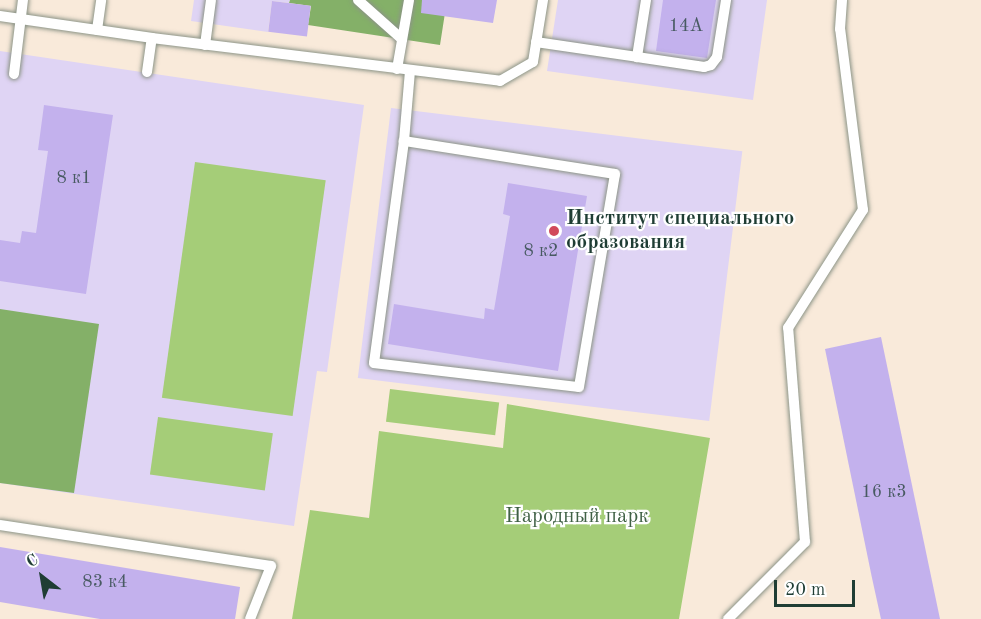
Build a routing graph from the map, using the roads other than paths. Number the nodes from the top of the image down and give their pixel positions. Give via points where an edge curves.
1 (23, 0) edge
2 (101, 0) edge
3 (212, 0) edge
4 (358, 0) edge
5 (409, 0) edge
6 (543, 0) edge
7 (646, 0) edge
8 (726, 0) edge
9 (842, 0) edge
10 (0, 16) edge
11 (20, 18) junction
12 (98, 30) junction
13 (152, 38) junction
14 (402, 39) junction
15 (536, 42) junction
16 (205, 45) junction
17 (637, 57) junction
18 (397, 69) junction
19 (410, 71) junction
20 (147, 72) dead end
21 (14, 74) dead end
22 (404, 141) junction
23 (0, 525) edge
24 (250, 619) edge
25 (728, 619) edge

1 - 11 lane
2 - 12 lane
3 - 16 lane
4 - 14 lane
5 - 14 lane
6 - 15 lane
7 - 17 lane
8 - 17 lane via 717,57 711,66
9 - 25 lane via 840,29 862,210 788,328 805,542
10 - 11 lane
11 - 12 lane
11 - 21 lane
12 - 13 lane
13 - 16 lane
13 - 20 lane
14 - 18 lane
15 - 17 lane
15 - 19 lane via 533,62 500,81
16 - 18 lane
18 - 19 lane
19 - 22 lane
22 - 22 lane via 615,174 579,387 374,363
23 - 24 lane via 271,566

